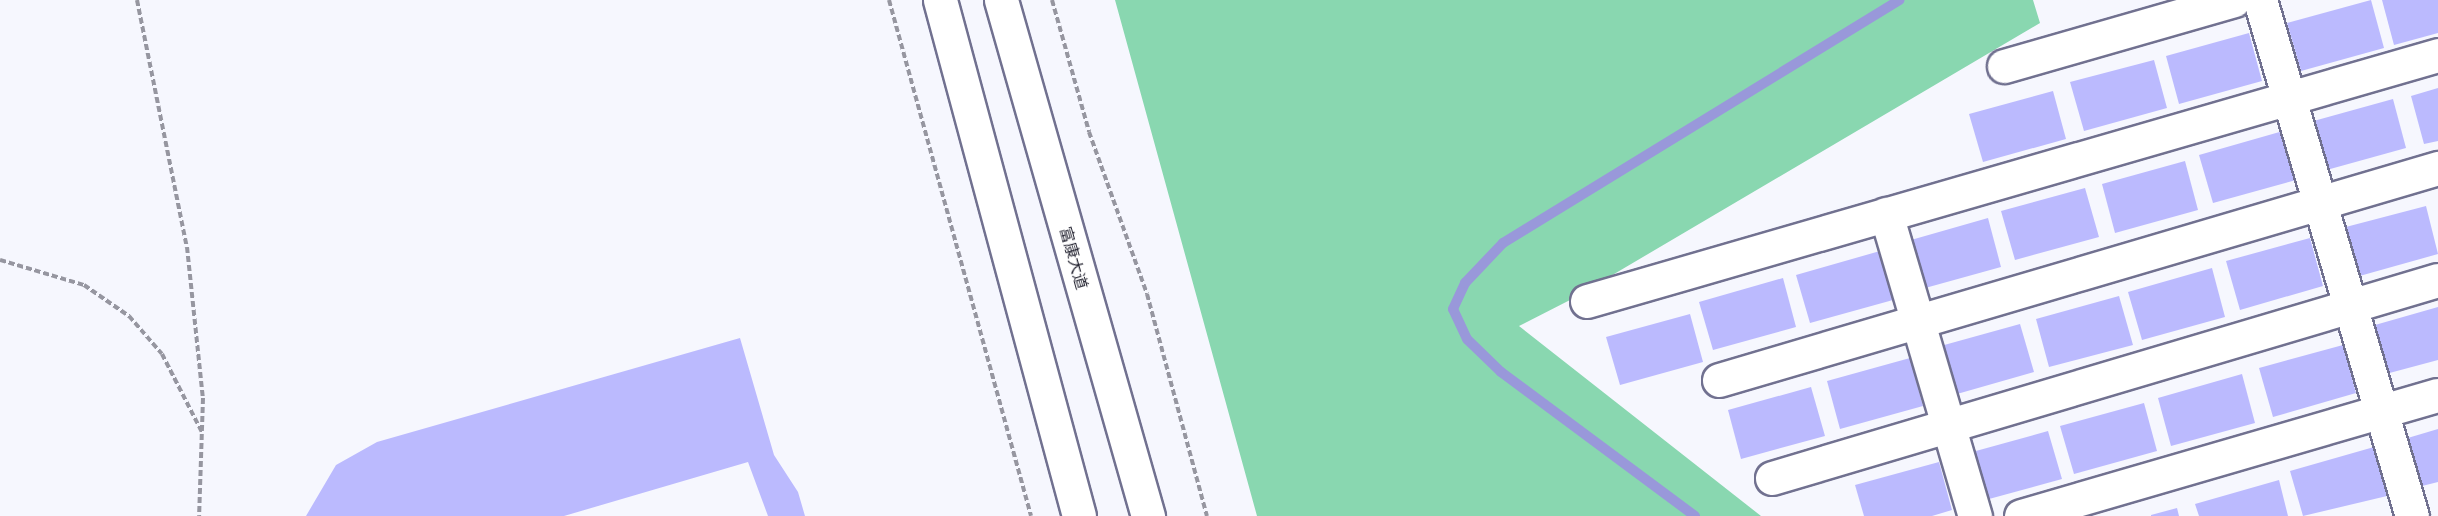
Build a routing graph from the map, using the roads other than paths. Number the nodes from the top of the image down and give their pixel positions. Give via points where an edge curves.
1 (940, 0) edge
2 (1001, 0) edge
3 (2234, 0) edge
4 (2260, 0) edge
5 (2438, 55) edge
6 (2004, 66) dead end
7 (2289, 98) junction
8 (2438, 168) edge
9 (2320, 203) junction
10 (1886, 214) junction
11 (2438, 280) edge
12 (1587, 301) dead end
13 (2350, 305) junction
14 (1918, 321) junction
15 (1719, 380) dead end
16 (2438, 394) edge
17 (2381, 411) junction
18 (1948, 425) junction
19 (1772, 478) dead end
20 (2415, 512) edge
21 (1079, 516) edge
22 (1148, 516) edge
23 (1975, 516) edge
24 (2021, 516) edge

1 - 21 street
2 - 22 street, 富康大道
3 - 6 street
4 - 7 street
5 - 7 street
7 - 9 street
7 - 10 street
8 - 9 street
9 - 13 street
9 - 14 street
10 - 12 street
10 - 14 street
11 - 13 street
13 - 17 street
13 - 18 street
14 - 15 street
14 - 18 street
16 - 17 street
17 - 20 street
17 - 24 street
18 - 19 street
18 - 23 street

